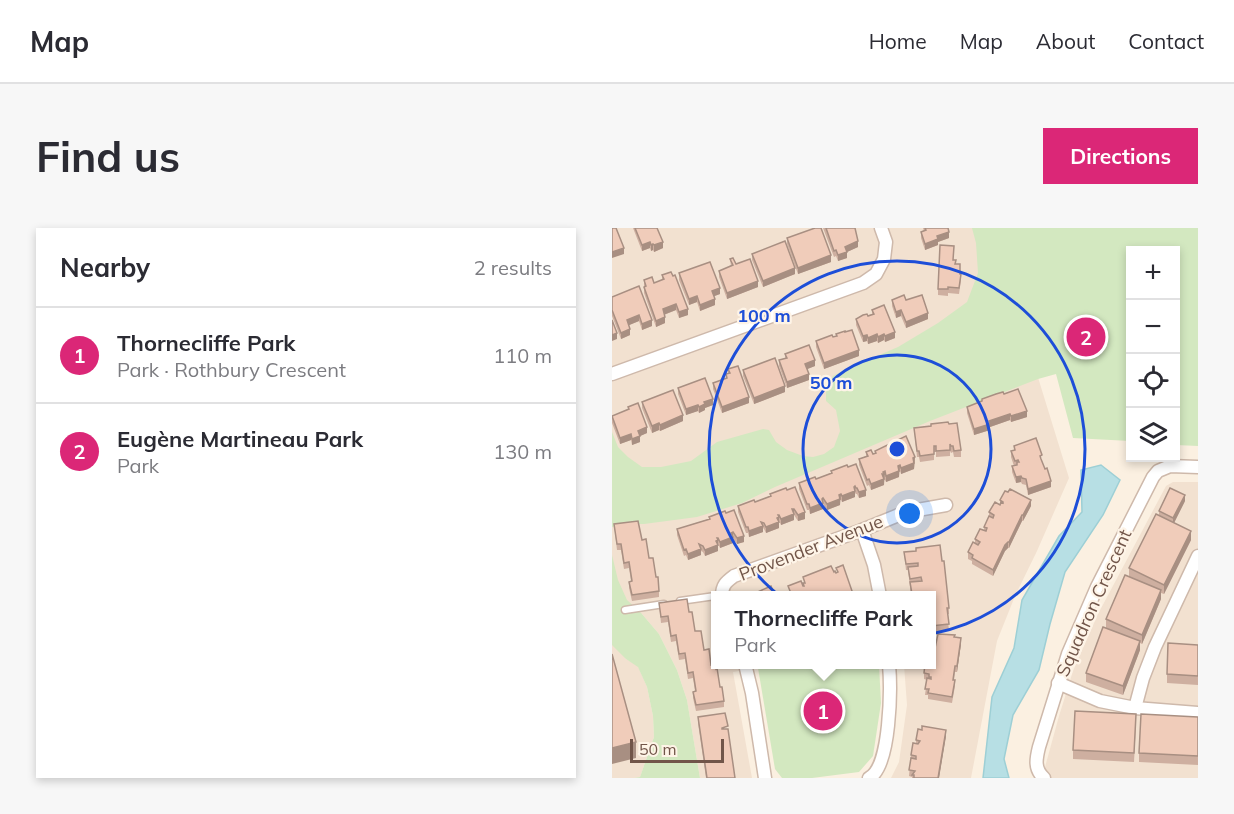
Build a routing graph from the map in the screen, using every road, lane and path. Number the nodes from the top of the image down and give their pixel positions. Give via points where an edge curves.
1 (881, 228) edge
2 (612, 374) edge
3 (1198, 467) edge
4 (946, 505) dead end
5 (862, 530) junction
6 (1198, 556) edge
7 (721, 591) edge
8 (879, 591) edge
9 (711, 596) edge
10 (625, 610) dead end
11 (746, 669) edge
12 (889, 669) edge
13 (1058, 683) junction
14 (1135, 708) junction
15 (1198, 713) edge
16 (873, 777) edge
17 (765, 778) edge
18 (1044, 778) edge

1 - 2 street via 886,242 884,259 876,274 863,284
3 - 13 street, Squadron Crescent via 1170,466 1153,477 1097,587
4 - 5 street, Provender Avenue via 906,512
5 - 7 street, Provender Avenue via 734,576 725,582
5 - 8 street
6 - 14 street via 1155,647
9 - 10 lane
11 - 17 street
12 - 16 street via 890,710 884,750
13 - 14 street via 1100,701
13 - 18 street, Squadron Crescent via 1036,759
14 - 15 street

